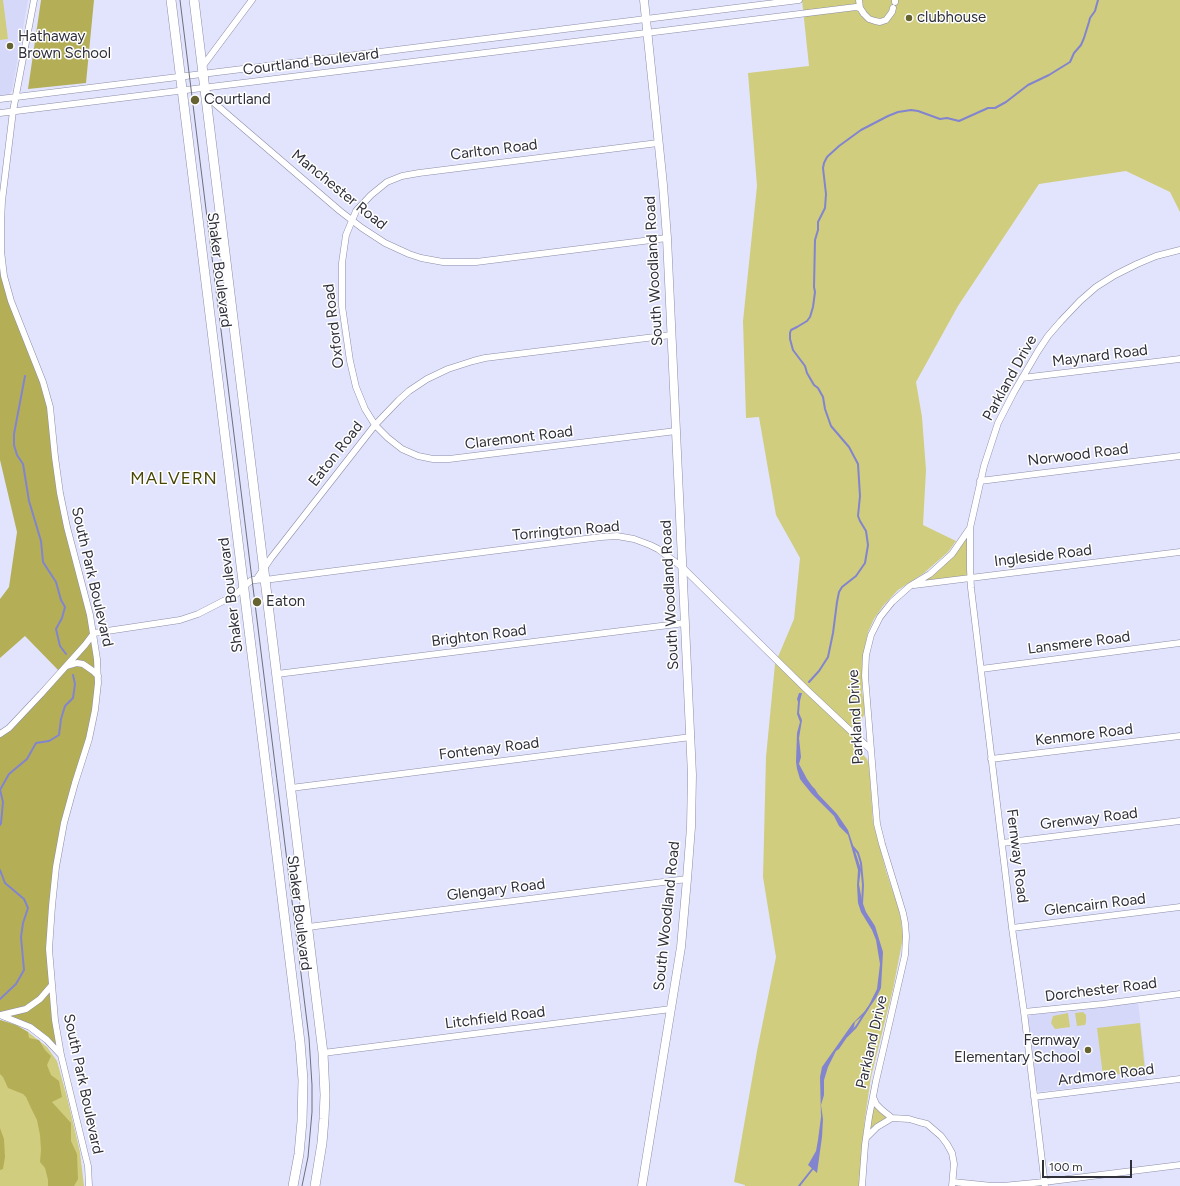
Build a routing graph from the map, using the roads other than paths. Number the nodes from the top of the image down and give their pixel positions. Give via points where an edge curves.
1 (34, 0) edge
2 (171, 0) edge
3 (194, 0) edge
4 (252, 0) edge
5 (644, 0) edge
6 (798, 0) edge
7 (859, 0) edge
8 (894, 4) edge
9 (860, 8) junction
10 (799, 14) junction
11 (646, 19) junction
12 (624, 22) junction
13 (647, 33) junction
14 (626, 35) junction
15 (451, 43) junction
16 (452, 57) junction
17 (238, 70) junction
18 (203, 71) junction
19 (181, 77) junction
20 (240, 84) junction
21 (182, 91) junction
22 (205, 92) junction
23 (16, 97) junction
24 (0, 99) edge
25 (13, 111) junction
26 (0, 113) edge
27 (658, 143) junction
28 (352, 220) junction
29 (666, 238) junction
30 (1179, 250) edge
31 (671, 335) junction
32 (1180, 359) edge
33 (1022, 378) junction
34 (375, 425) junction
35 (676, 432) junction
36 (1180, 456) edge
37 (980, 481) junction
38 (970, 528) junction
39 (1180, 552) edge
40 (682, 567) junction
41 (264, 568) junction
42 (970, 578) junction
43 (260, 579) junction
44 (910, 586) junction
45 (244, 587) junction
46 (685, 623) junction
47 (94, 633) junction
48 (1180, 643) edge
49 (65, 667) junction
50 (981, 669) junction
51 (277, 674) junction
52 (98, 676) junction
53 (0, 734) edge
54 (1180, 736) edge
55 (691, 738) junction
56 (871, 750) junction
57 (991, 759) junction
58 (291, 788) junction
59 (1180, 821) edge
60 (1002, 843) junction
61 (688, 879) junction
62 (1180, 907) edge
63 (308, 927) junction
64 (1012, 928) junction
65 (52, 985) junction
66 (1180, 994) edge
67 (671, 1009) junction
68 (1024, 1012) junction
69 (0, 1015) edge
70 (324, 1053) junction
71 (61, 1055) junction
72 (1180, 1079) edge
73 (873, 1096) junction
74 (1034, 1097) junction
75 (892, 1118) junction
76 (867, 1137) junction
77 (1180, 1165) edge
78 (953, 1184) edge
79 (1044, 1184) edge
80 (90, 1186) edge
81 (293, 1186) edge
82 (315, 1186) edge
83 (642, 1186) edge
84 (862, 1186) edge

1 - 23 street, South Park Boulevard
2 - 19 main road, Shaker Boulevard
3 - 18 main road, Shaker Boulevard
4 - 18 street
5 - 11 street, South Woodland Road
6 - 10 street, Courtland Boulevard
6 - 11 street, Courtland Boulevard
7 - 9 street
8 - 9 street via 890,16 880,22 869,19
9 - 10 street, Courtland Boulevard
10 - 13 street, Courtland Boulevard
11 - 12 street, Courtland Boulevard
11 - 13 street, South Woodland Road
12 - 14 street
12 - 15 street, Courtland Boulevard
13 - 14 street, Courtland Boulevard
13 - 27 street, South Woodland Road
14 - 16 street, Courtland Boulevard
15 - 16 street
15 - 17 street, Courtland Boulevard
16 - 20 street, Courtland Boulevard
17 - 18 street, Courtland Boulevard
17 - 20 street
18 - 19 street, Courtland Boulevard
18 - 22 main road, Shaker Boulevard
19 - 21 main road, Shaker Boulevard
19 - 23 street, Courtland Boulevard
20 - 22 street, Courtland Boulevard
21 - 22 street, Courtland Boulevard
21 - 25 street, Courtland Boulevard
21 - 45 main road, Shaker Boulevard
22 - 28 street, Manchester Road
22 - 41 main road, Shaker Boulevard
23 - 24 street, Courtland Boulevard
23 - 25 street, South Park Boulevard
25 - 26 street, Courtland Boulevard
25 - 47 street, South Park Boulevard via 1,222 4,276 50,407 60,493
27 - 28 street, Carlton Road via 411,174 381,186 361,206
27 - 29 street, South Woodland Road
28 - 29 street, Manchester Road via 397,249 421,258 449,262 486,261
28 - 34 street, Oxford Road via 342,254 344,322 356,387
29 - 31 street, South Woodland Road
30 - 33 street, Parkland Drive via 1137,264 1096,287 1052,331
31 - 34 street, Eaton Road via 498,356 460,364 417,385 398,400
31 - 35 street, South Woodland Road
32 - 33 street, Maynard Road
33 - 37 street, Parkland Drive via 998,423
34 - 35 street, Claremont Road via 391,441 410,453 440,460
34 - 41 street, Eaton Road
35 - 40 street, South Woodland Road
36 - 37 street, Norwood Road
37 - 38 street, Parkland Drive
38 - 42 street, Fernway Road
38 - 44 street, Parkland Drive via 952,554 930,574
39 - 42 street, Ingleside Road
40 - 43 street, Torrington Road via 650,545 625,537 609,536
40 - 46 street, South Woodland Road
40 - 56 street, Torrington Road
41 - 43 main road, Shaker Boulevard
42 - 44 street, Ingleside Road
42 - 50 street, Fernway Road
43 - 45 street via 250,581
43 - 51 main road, Shaker Boulevard
44 - 56 street, Parkland Drive via 880,617 871,635 866,655 865,676
45 - 47 street via 235,595 180,620
45 - 81 main road, Shaker Boulevard via 301,1048 302,1121
46 - 51 street, Brighton Road
46 - 55 street, South Woodland Road
47 - 49 street
47 - 52 street, South Park Boulevard
48 - 50 street, Lansmere Road
49 - 52 street via 83,664
49 - 53 street via 9,728
50 - 57 street, Fernway Road
51 - 58 main road, Shaker Boulevard
52 - 65 street, South Park Boulevard via 89,739 64,823 56,867 49,949
54 - 57 street, Kenmore Road
55 - 58 street, Fontenay Road
55 - 61 street, South Woodland Road
56 - 73 street, Parkland Drive via 877,824 906,923 903,962
57 - 60 street, Fernway Road
58 - 63 main road, Shaker Boulevard
59 - 60 street, Grenway Road
60 - 64 street, Fernway Road
61 - 63 street, Glengary Road
61 - 67 street, South Woodland Road
62 - 64 street, Glencairn Road
63 - 70 main road, Shaker Boulevard
64 - 68 street, Fernway Road
65 - 69 street via 37,1002 26,1009
65 - 71 street, South Park Boulevard
66 - 68 street, Dorchester Road
67 - 70 street, Litchfield Road
67 - 83 street, South Woodland Road
68 - 74 street, Fernway Road
69 - 71 street via 30,1027
70 - 82 main road, Shaker Boulevard via 324,1120
71 - 80 street, South Park Boulevard via 88,1166
72 - 74 street, Ardmore Road
73 - 75 street via 876,1104
73 - 76 street, Parkland Drive
74 - 79 street, Fernway Road
75 - 76 street
75 - 78 street via 927,1124 941,1136 952,1153
76 - 84 street, Parkland Drive
77 - 79 street
78 - 79 street

